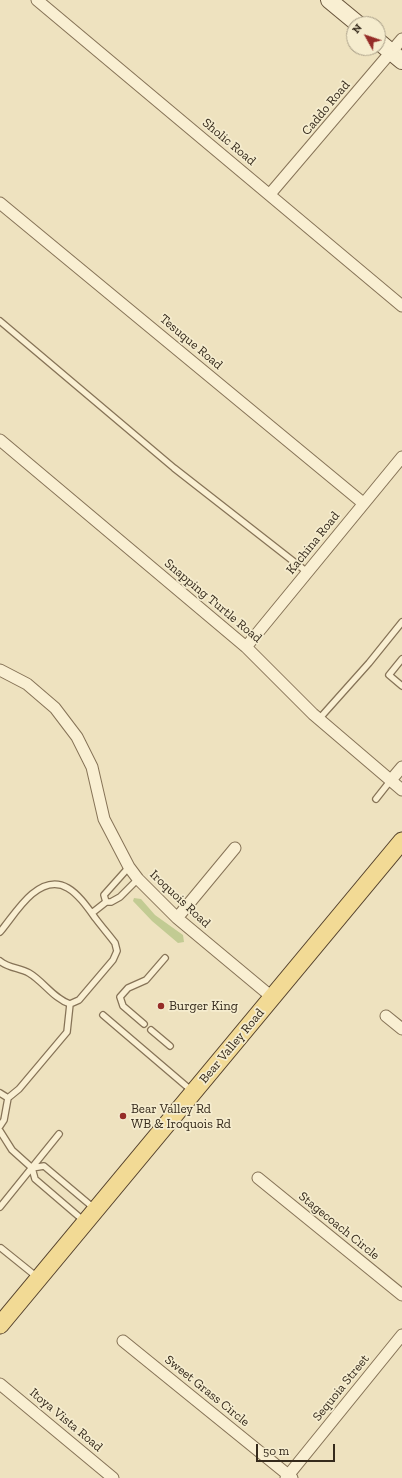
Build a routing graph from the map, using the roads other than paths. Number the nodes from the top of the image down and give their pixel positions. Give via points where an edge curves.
1 (38, 0) edge
2 (330, 0) edge
3 (349, 16) edge
4 (402, 39) edge
5 (386, 47) edge
6 (397, 56) edge
7 (270, 194) junction
8 (0, 203) edge
9 (402, 306) edge
10 (0, 321) edge
11 (0, 440) edge
12 (402, 457) edge
13 (363, 503) junction
14 (307, 572) junction
15 (402, 622) edge
16 (246, 647) junction
17 (402, 659) edge
18 (0, 670) edge
19 (402, 686) edge
20 (319, 719) junction
21 (402, 767) edge
22 (391, 780) junction
23 (402, 790) edge
24 (376, 799) dead end
25 (402, 840) edge
26 (235, 848) dead end
27 (128, 866) junction
28 (138, 879) junction
29 (106, 902) junction
30 (92, 913) junction
31 (177, 918) junction
32 (0, 932) edge
33 (165, 958) dead end
34 (0, 960) edge
35 (272, 998) junction
36 (70, 1004) junction
37 (103, 1015) dead end
38 (386, 1016) dead end
39 (144, 1024) dead end
40 (402, 1029) edge
41 (151, 1030) dead end
42 (170, 1046) dead end
43 (194, 1092) junction
44 (0, 1093) edge
45 (8, 1098) junction
46 (0, 1126) edge
47 (0, 1131) edge
48 (59, 1134) dead end
49 (32, 1168) junction
50 (258, 1178) dead end
51 (0, 1207) edge
52 (91, 1216) junction
53 (1, 1248) dead end
54 (39, 1279) junction
55 (402, 1295) edge
56 (0, 1325) edge
57 (402, 1335) edge
58 (123, 1340) dead end
59 (0, 1384) edge
60 (289, 1477) edge
61 (113, 1478) edge

1 - 7 street, Sholic Road
2 - 3 street
4 - 6 street, Caddo Road
5 - 6 street
6 - 7 street, Caddo Road
7 - 9 street, Sholic Road
8 - 13 street, Tesuque Road
10 - 14 lane via 174,468
11 - 16 street, Snapping Turtle Road
12 - 13 street, Kachina Road
13 - 14 street, Kachina Road
14 - 16 street, Kachina Road
15 - 20 lane
16 - 20 street, Snapping Turtle Road
17 - 19 lane via 389,675
18 - 27 street, Iroquois Road via 26,684 55,708 77,737 92,767 104,819
20 - 22 street, Snapping Turtle Road
21 - 22 street
22 - 23 street, Snapping Turtle Road
22 - 24 lane
25 - 35 main road, Bear Valley Road
26 - 31 street
27 - 28 street, Iroquois Road
27 - 29 lane via 104,895
28 - 29 lane via 120,897 112,902
28 - 31 street, Iroquois Road
29 - 30 lane
30 - 32 lane via 79,895 70,888 52,885 31,895
30 - 36 lane via 115,943 117,951 107,968 79,1000
31 - 35 street, Iroquois Road
33 - 39 lane via 146,980 128,988 120,997 123,1006
34 - 36 lane via 8,966 28,973
35 - 43 main road, Bear Valley Road
36 - 45 lane via 67,1032 19,1089
37 - 43 lane
38 - 40 street
41 - 42 lane
43 - 52 main road, Bear Valley Road
44 - 45 lane
45 - 46 lane via 4,1120
47 - 49 lane via 12,1150
48 - 49 lane
49 - 51 lane
49 - 52 lane via 35,1179
49 - 52 lane via 44,1166
50 - 55 street, Stagecoach Circle
52 - 54 main road, Bear Valley Road
53 - 54 lane
54 - 56 main road, Bear Valley Road
57 - 60 street, Sequoia Street
58 - 60 street, Sweet Grass Circle
59 - 61 street, Itoya Vista Road

